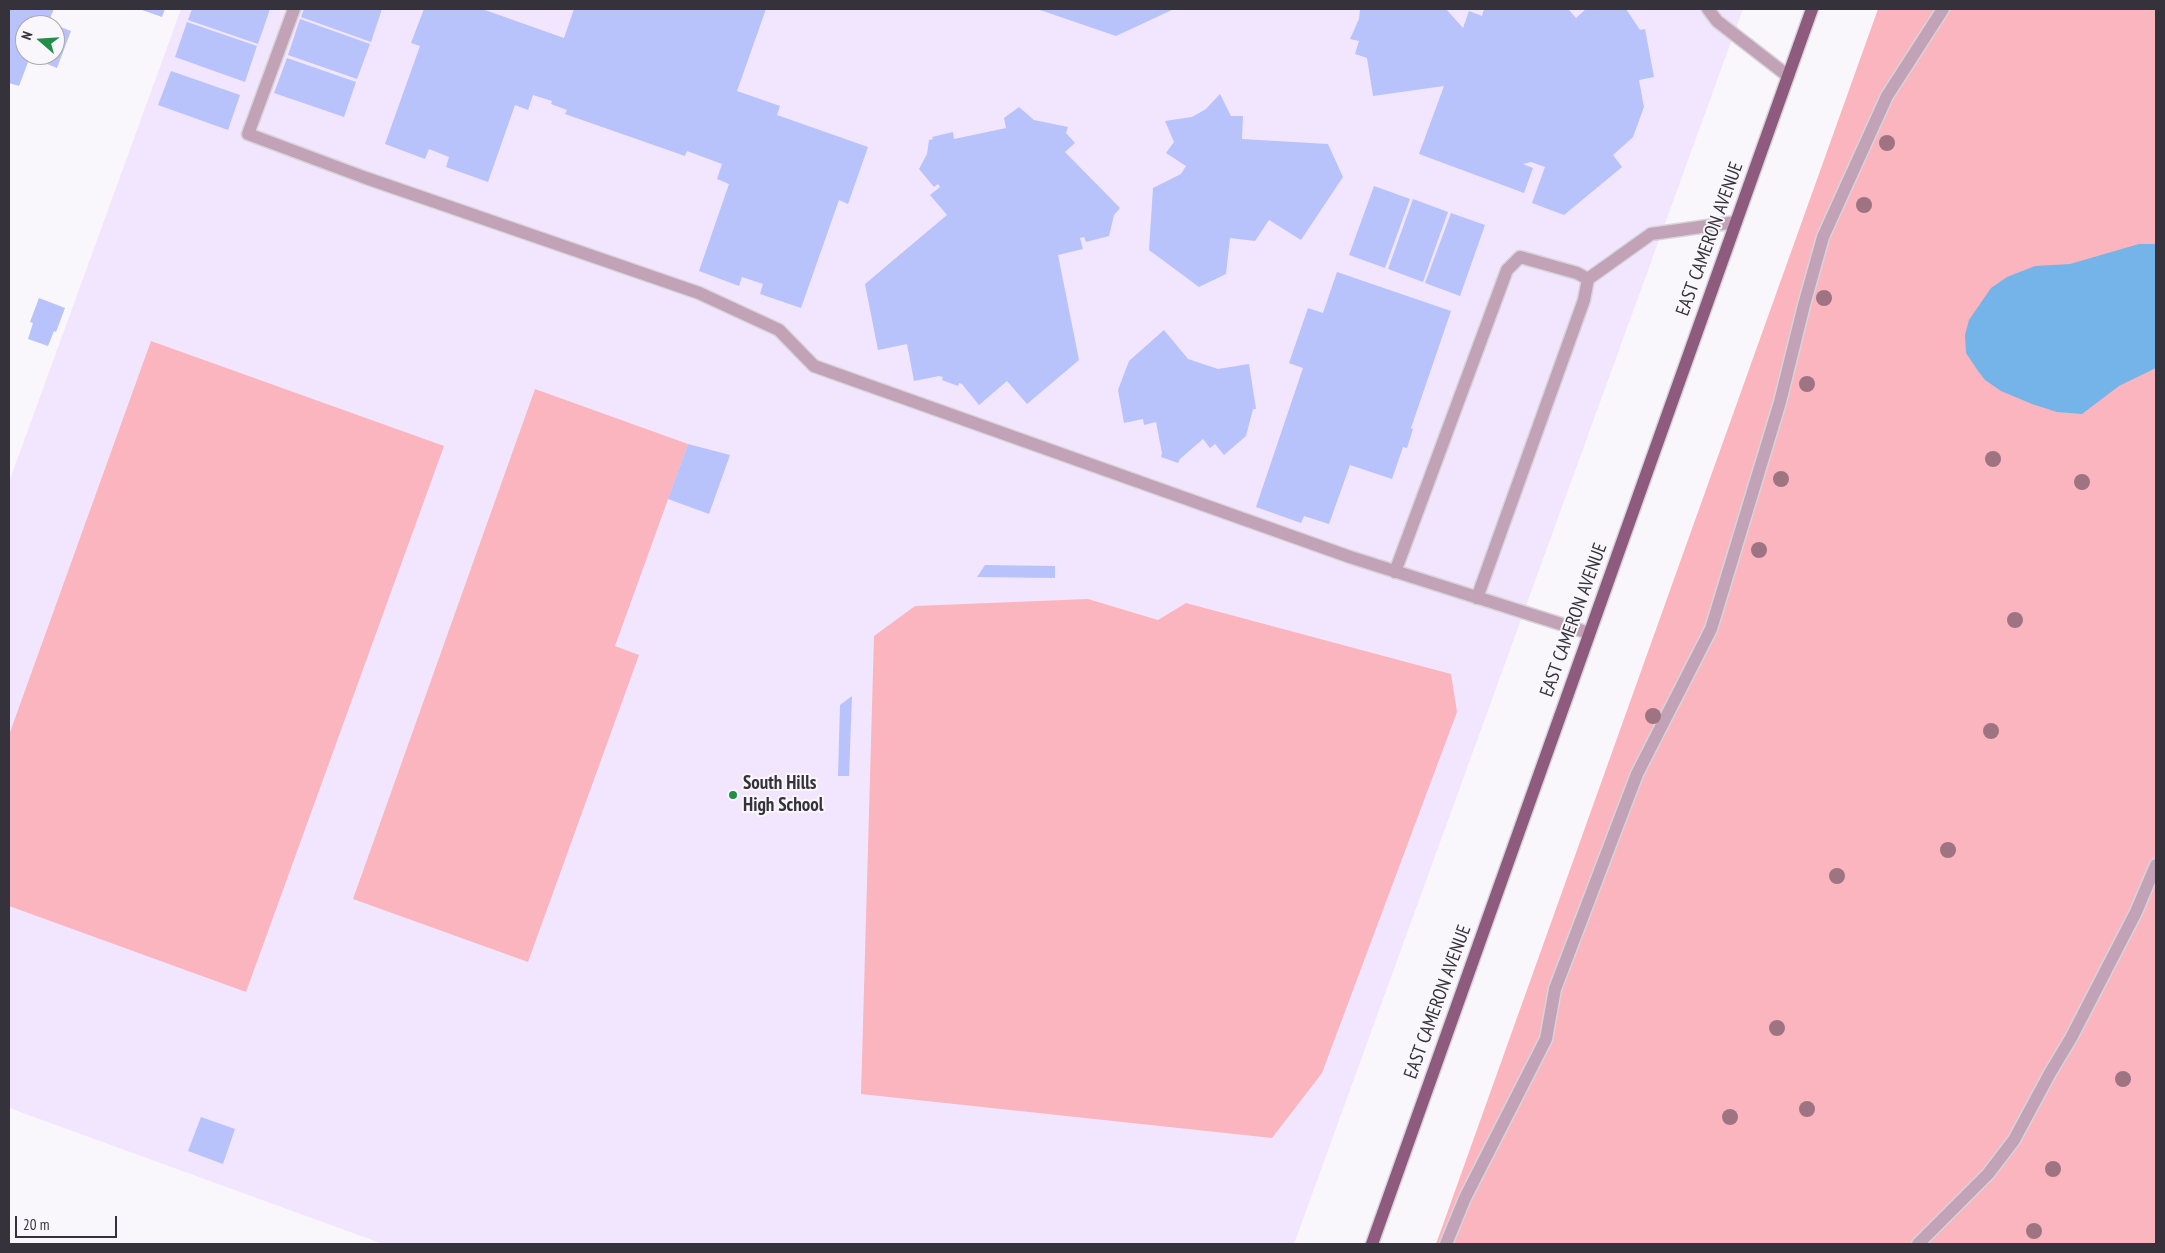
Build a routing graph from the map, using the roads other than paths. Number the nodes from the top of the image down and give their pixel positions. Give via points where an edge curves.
1 (294, 9) edge
2 (1708, 9) edge
3 (1812, 9) edge
4 (1943, 9) edge
5 (1788, 76) junction
6 (1736, 222) junction
7 (1588, 279) junction
8 (1396, 572) junction
9 (1477, 598) junction
10 (1589, 633) junction
11 (2156, 865) edge
12 (1372, 1244) edge
13 (1446, 1244) edge
14 (1918, 1244) edge

1 - 8 lane via 248,134 698,293 779,330 814,366
2 - 5 lane via 1717,21
3 - 5 main road, EAST CAMERON AVENUE
4 - 13 lane via 1887,96 1823,237 1780,402 1711,629 1637,774 1555,989 1546,1039 1465,1198
5 - 6 main road, EAST CAMERON AVENUE
6 - 7 lane via 1651,234
6 - 10 main road, EAST CAMERON AVENUE
7 - 8 lane via 1520,256 1507,270
7 - 9 lane via 1581,309
8 - 9 lane
9 - 10 lane
10 - 12 main road, EAST CAMERON AVENUE
11 - 14 lane via 2136,912 2071,1038 2014,1140 1988,1174

